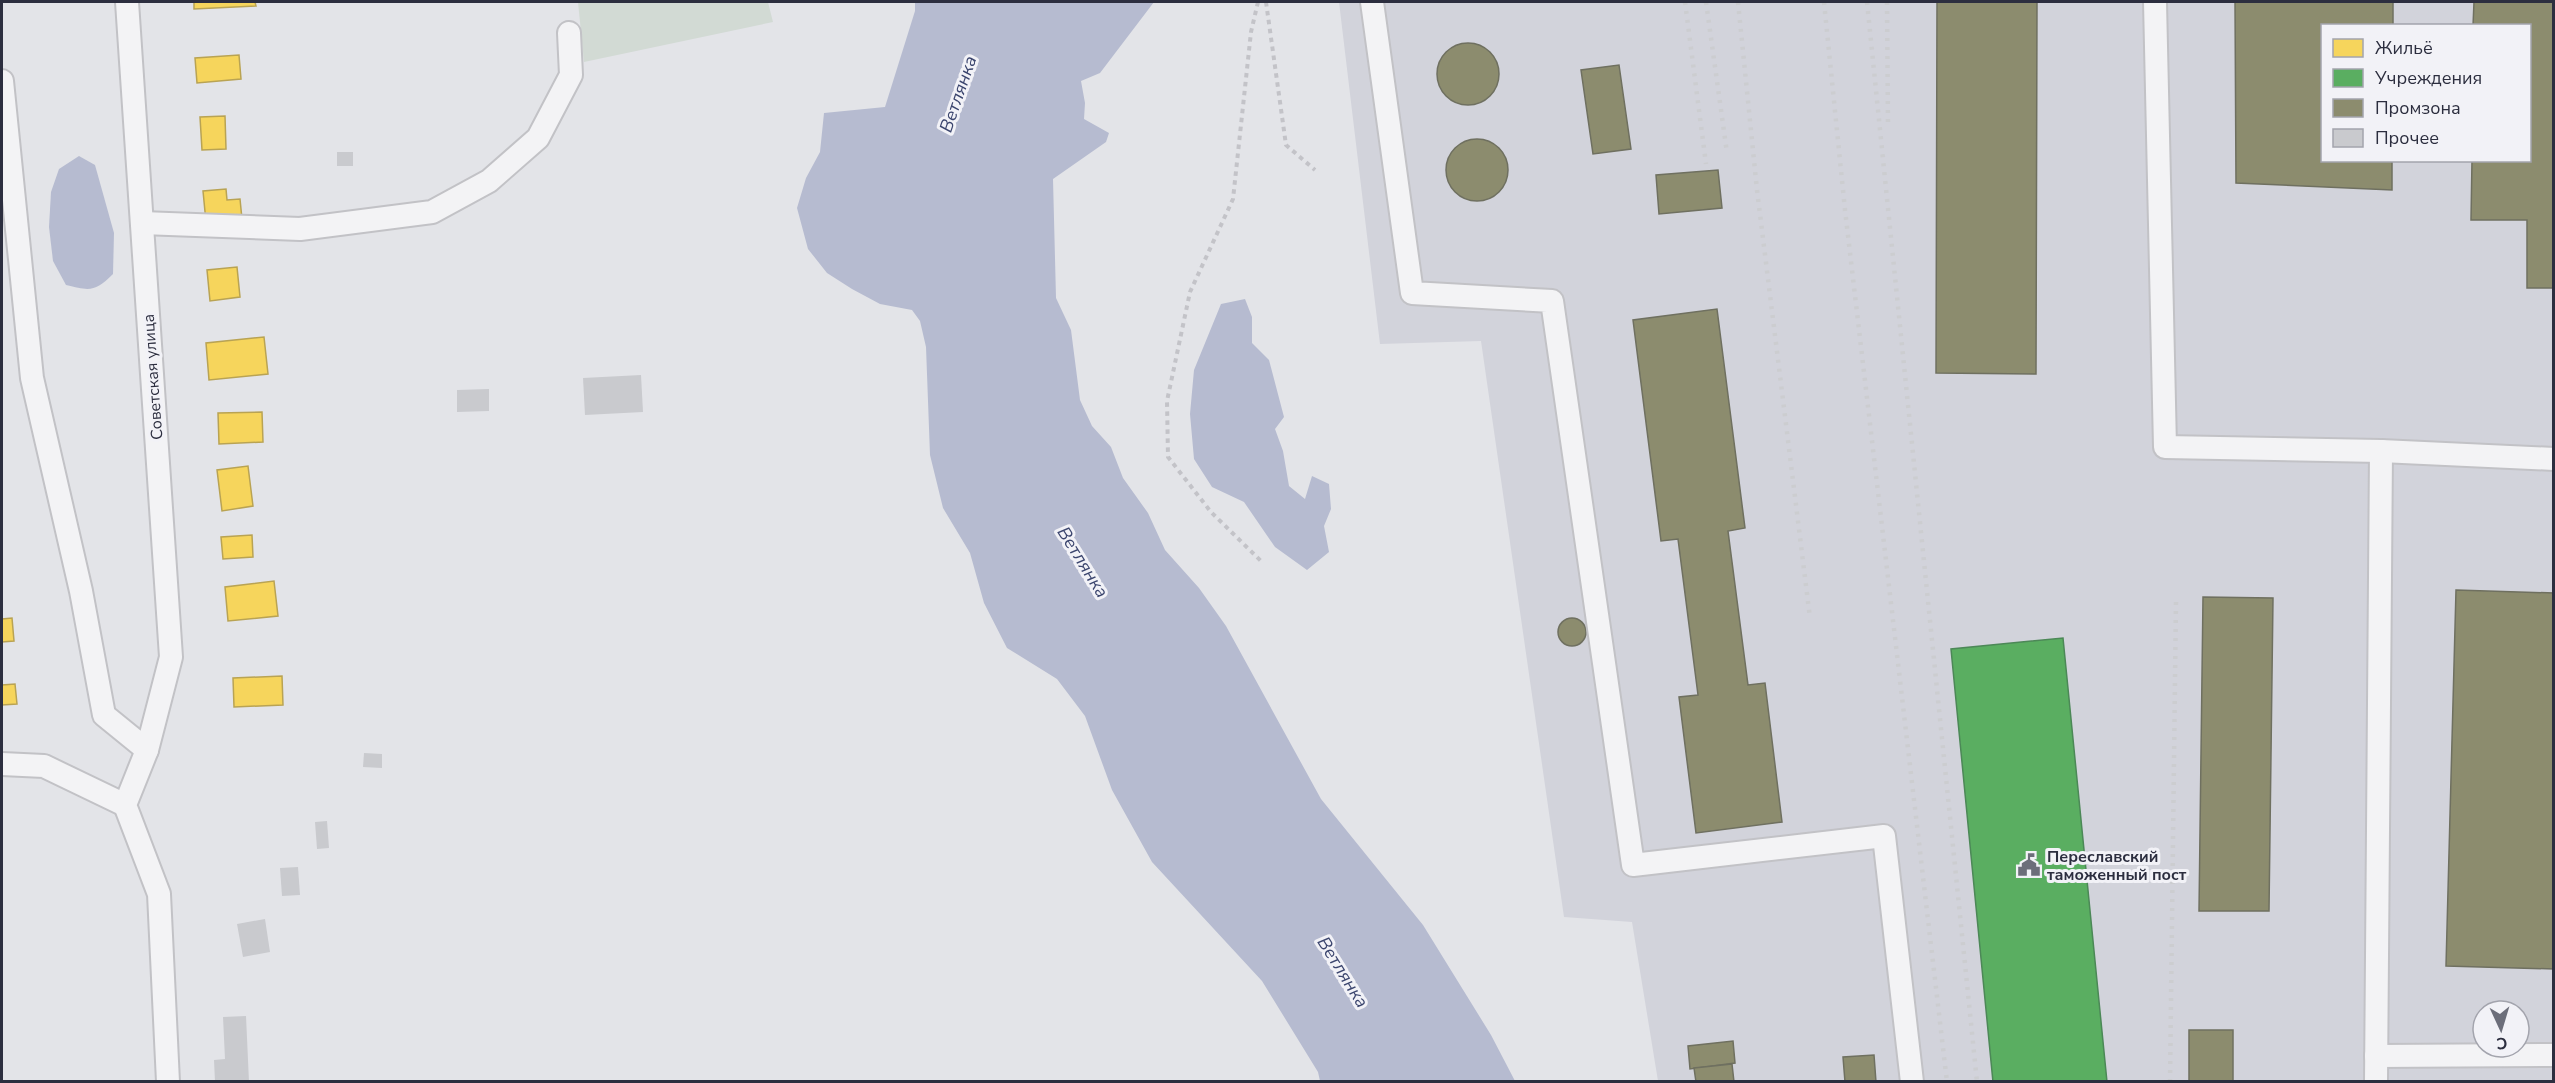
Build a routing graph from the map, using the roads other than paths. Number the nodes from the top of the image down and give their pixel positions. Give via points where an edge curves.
1 (127, 2) edge
2 (1372, 2) edge
3 (2155, 2) edge
4 (569, 33) dead end
5 (2, 81) edge
6 (142, 223) junction
7 (2381, 451) junction
8 (2553, 459) edge
9 (147, 750) junction
10 (2, 764) edge
11 (125, 805) junction
12 (2553, 1055) edge
13 (2376, 1056) junction
14 (168, 1082) edge
15 (1912, 1082) edge
16 (2376, 1082) edge

1 - 6 street, Советская улица
2 - 15 street via 1412,293 1552,301 1633,865 1884,836
3 - 7 street via 2165,447
4 - 6 street via 571,75 538,138 489,181 432,212 300,228
5 - 9 street via 32,378 81,591 104,715
6 - 9 street, Советская улица via 171,657
7 - 8 street
7 - 13 street
9 - 11 street, Советская улица
10 - 11 street via 44,766
11 - 14 street via 159,894
12 - 13 street
13 - 16 street

